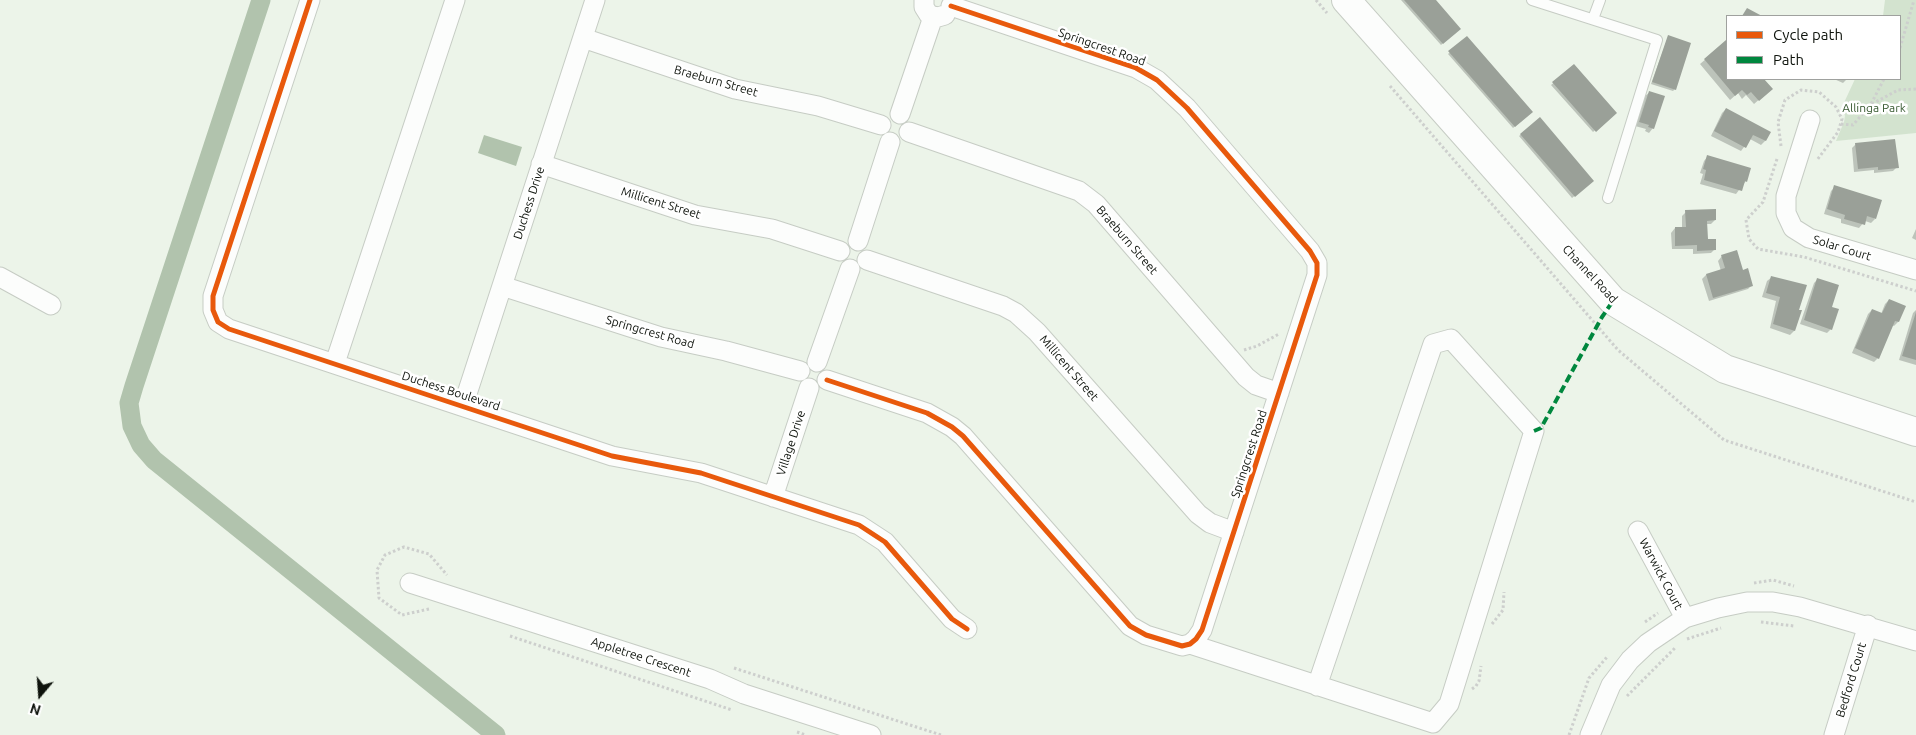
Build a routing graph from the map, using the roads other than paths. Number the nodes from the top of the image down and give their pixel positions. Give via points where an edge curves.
1 (310, 0) edge
2 (455, 0) edge
3 (595, 0) edge
4 (924, 0) edge
5 (1346, 0) edge
6 (1532, 0) edge
7 (1600, 0) edge
8 (951, 3) edge
9 (933, 16) junction
10 (1593, 19) junction
11 (583, 38) junction
12 (900, 114) junction
13 (1810, 120) dead end
14 (881, 125) junction
15 (909, 132) junction
16 (890, 142) junction
17 (541, 164) junction
18 (1608, 198) dead end
19 (858, 241) junction
20 (840, 251) junction
21 (867, 260) junction
22 (850, 269) junction
23 (1916, 270) edge
24 (0, 277) edge
25 (502, 286) junction
26 (51, 305) dead end
27 (818, 362) junction
28 (335, 363) junction
29 (800, 371) junction
30 (827, 380) junction
31 (809, 388) junction
32 (1279, 393) junction
33 (462, 406) junction
34 (1916, 432) edge
35 (773, 497) junction
36 (1638, 531) dead end
37 (1234, 532) junction
38 (410, 582) dead end
39 (1685, 618) junction
40 (1868, 626) junction
41 (967, 630) dead end
42 (1916, 641) edge
43 (1190, 644) junction
44 (1317, 686) junction
45 (871, 735) edge
46 (1590, 735) edge
47 (1834, 735) edge

1 - 28 street, Duchess Boulevard via 212,305 216,318 225,327
2 - 28 street
3 - 11 street, Duchess Drive
4 - 9 street via 926,11
5 - 34 street, Channel Road via 1613,302 1725,369
6 - 10 lane
7 - 10 lane
8 - 9 street via 946,14
8 - 32 street, Springcrest Road via 1152,76 1187,108 1310,251 1317,263 1317,275
9 - 12 street
10 - 18 lane via 1657,40
11 - 14 street, Braeburn Street via 735,89 818,106
11 - 17 street, Duchess Drive
12 - 14 street via 888,116
12 - 15 street via 907,120
13 - 23 street, Solar Court via 1786,196 1786,212 1793,228 1809,238
14 - 16 street via 883,137
15 - 16 street via 904,140
15 - 32 street, Braeburn Street via 1080,191 1096,204 1246,377 1256,385
16 - 19 street
17 - 20 street, Millicent Street via 695,216 772,229
17 - 25 street, Duchess Drive
19 - 20 street via 849,242
19 - 21 street via 867,251
20 - 22 street via 842,264
21 - 22 street via 862,266
21 - 37 street, Millicent Street via 1004,306 1016,313 1037,332 1198,514 1210,523
22 - 27 street
24 - 26 street
25 - 29 street, Springcrest Road via 661,337
25 - 33 street, Duchess Drive
27 - 29 street via 805,364
27 - 30 street via 826,369
28 - 33 street, Duchess Boulevard
29 - 31 street via 802,383
30 - 31 street via 821,387
30 - 43 street via 927,414 952,427 1130,626 1167,642 1182,646
31 - 35 street, Village Drive
32 - 37 street, Springcrest Road
33 - 35 street, Duchess Boulevard via 612,456 692,471
35 - 41 street, Duchess Boulevard via 871,531 885,542 952,619
36 - 39 street, Warwick Court
37 - 43 street, Springcrest Road via 1202,630
38 - 45 street, Appletree Crescent
39 - 40 street via 1747,602 1773,602
39 - 46 street via 1648,643 1630,660 1611,685
40 - 42 street
40 - 47 street, Bedford Court
43 - 44 street
44 - 44 street via 1433,723 1449,704 1534,431 1451,339 1433,344

